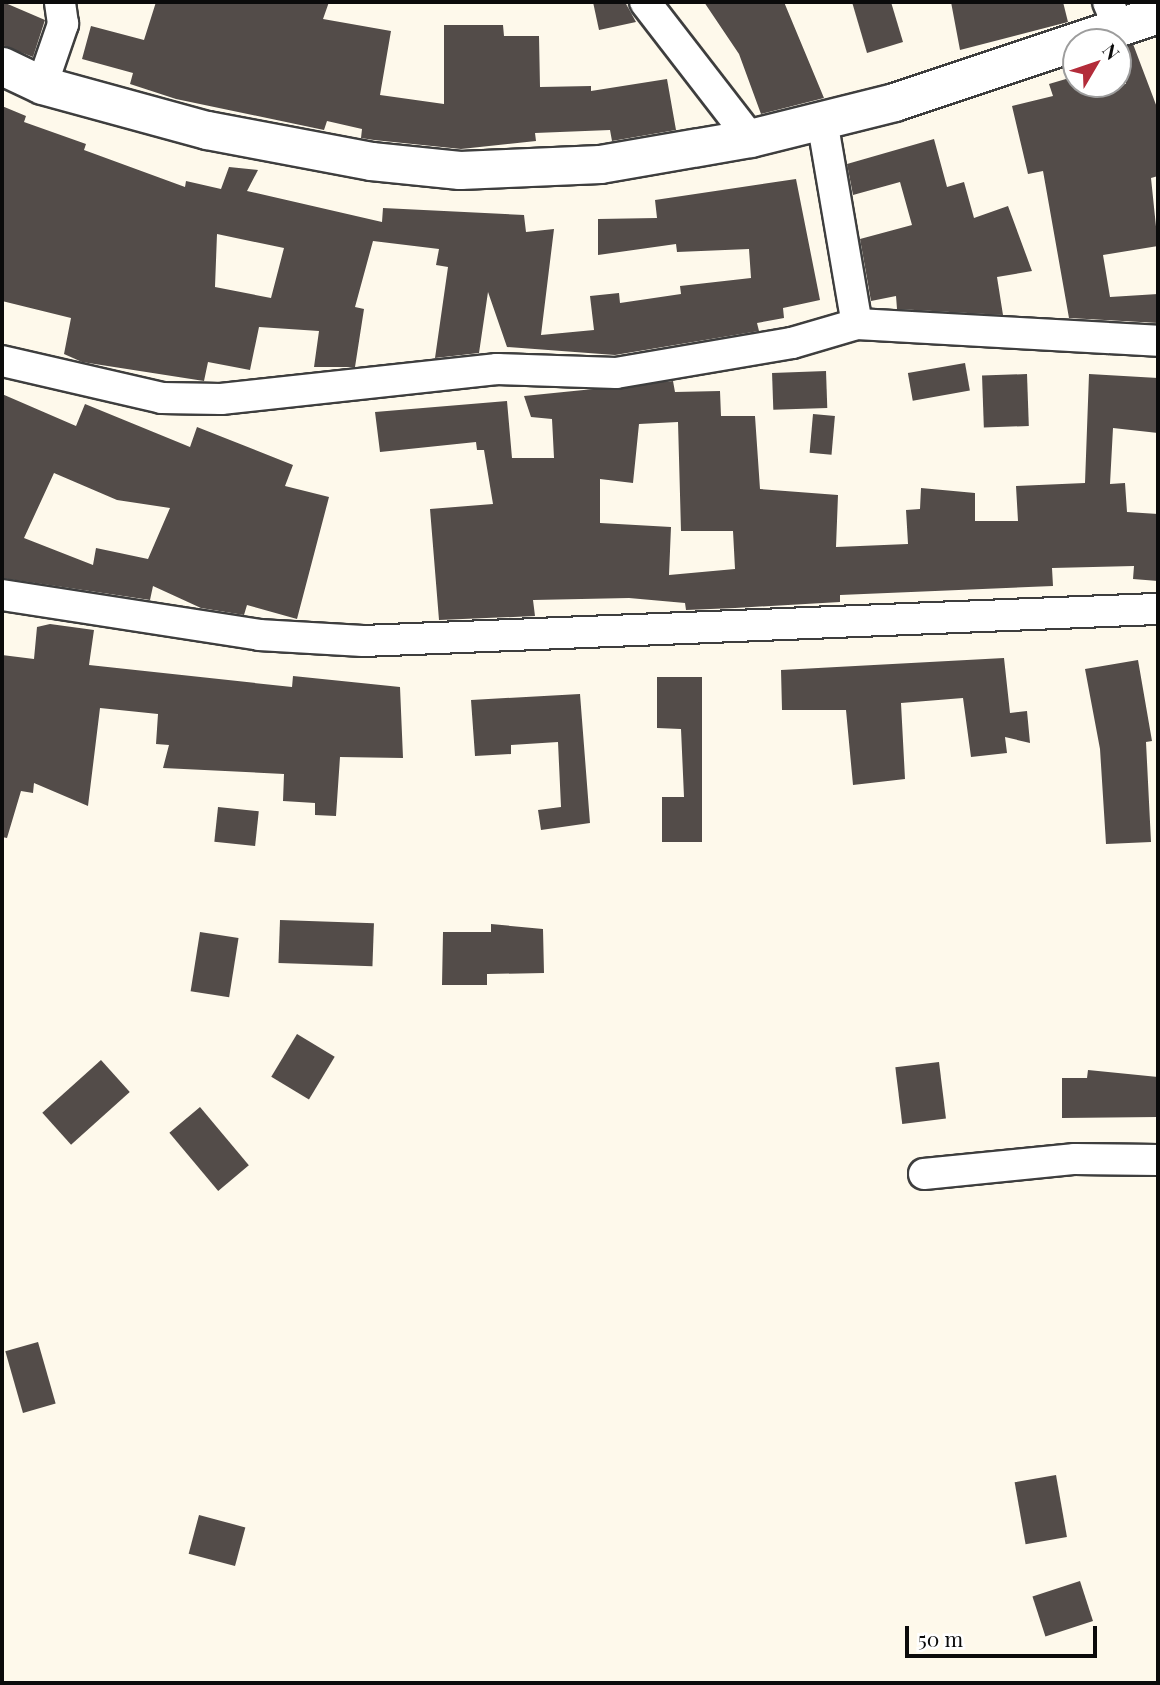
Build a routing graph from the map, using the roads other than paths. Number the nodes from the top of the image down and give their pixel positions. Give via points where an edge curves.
1 (60, 2) edge
2 (645, 2) edge
3 (1113, 13) edge
4 (1157, 19) edge
5 (2, 66) edge
6 (42, 85) junction
7 (822, 120) junction
8 (750, 138) junction
9 (857, 324) junction
10 (1158, 341) edge
11 (2, 361) edge
12 (2, 595) edge
13 (1158, 610) edge
14 (1158, 1160) edge
15 (924, 1174) dead end

1 - 6 street via 63,24
2 - 8 street
3 - 4 street
3 - 7 street
5 - 6 street
6 - 8 street via 207,130 460,170 600,164
7 - 8 street
7 - 9 street
9 - 10 street
9 - 11 street via 792,343 616,373 498,369 221,399 162,398
12 - 13 street via 259,635 363,641
14 - 15 street via 1075,1159

